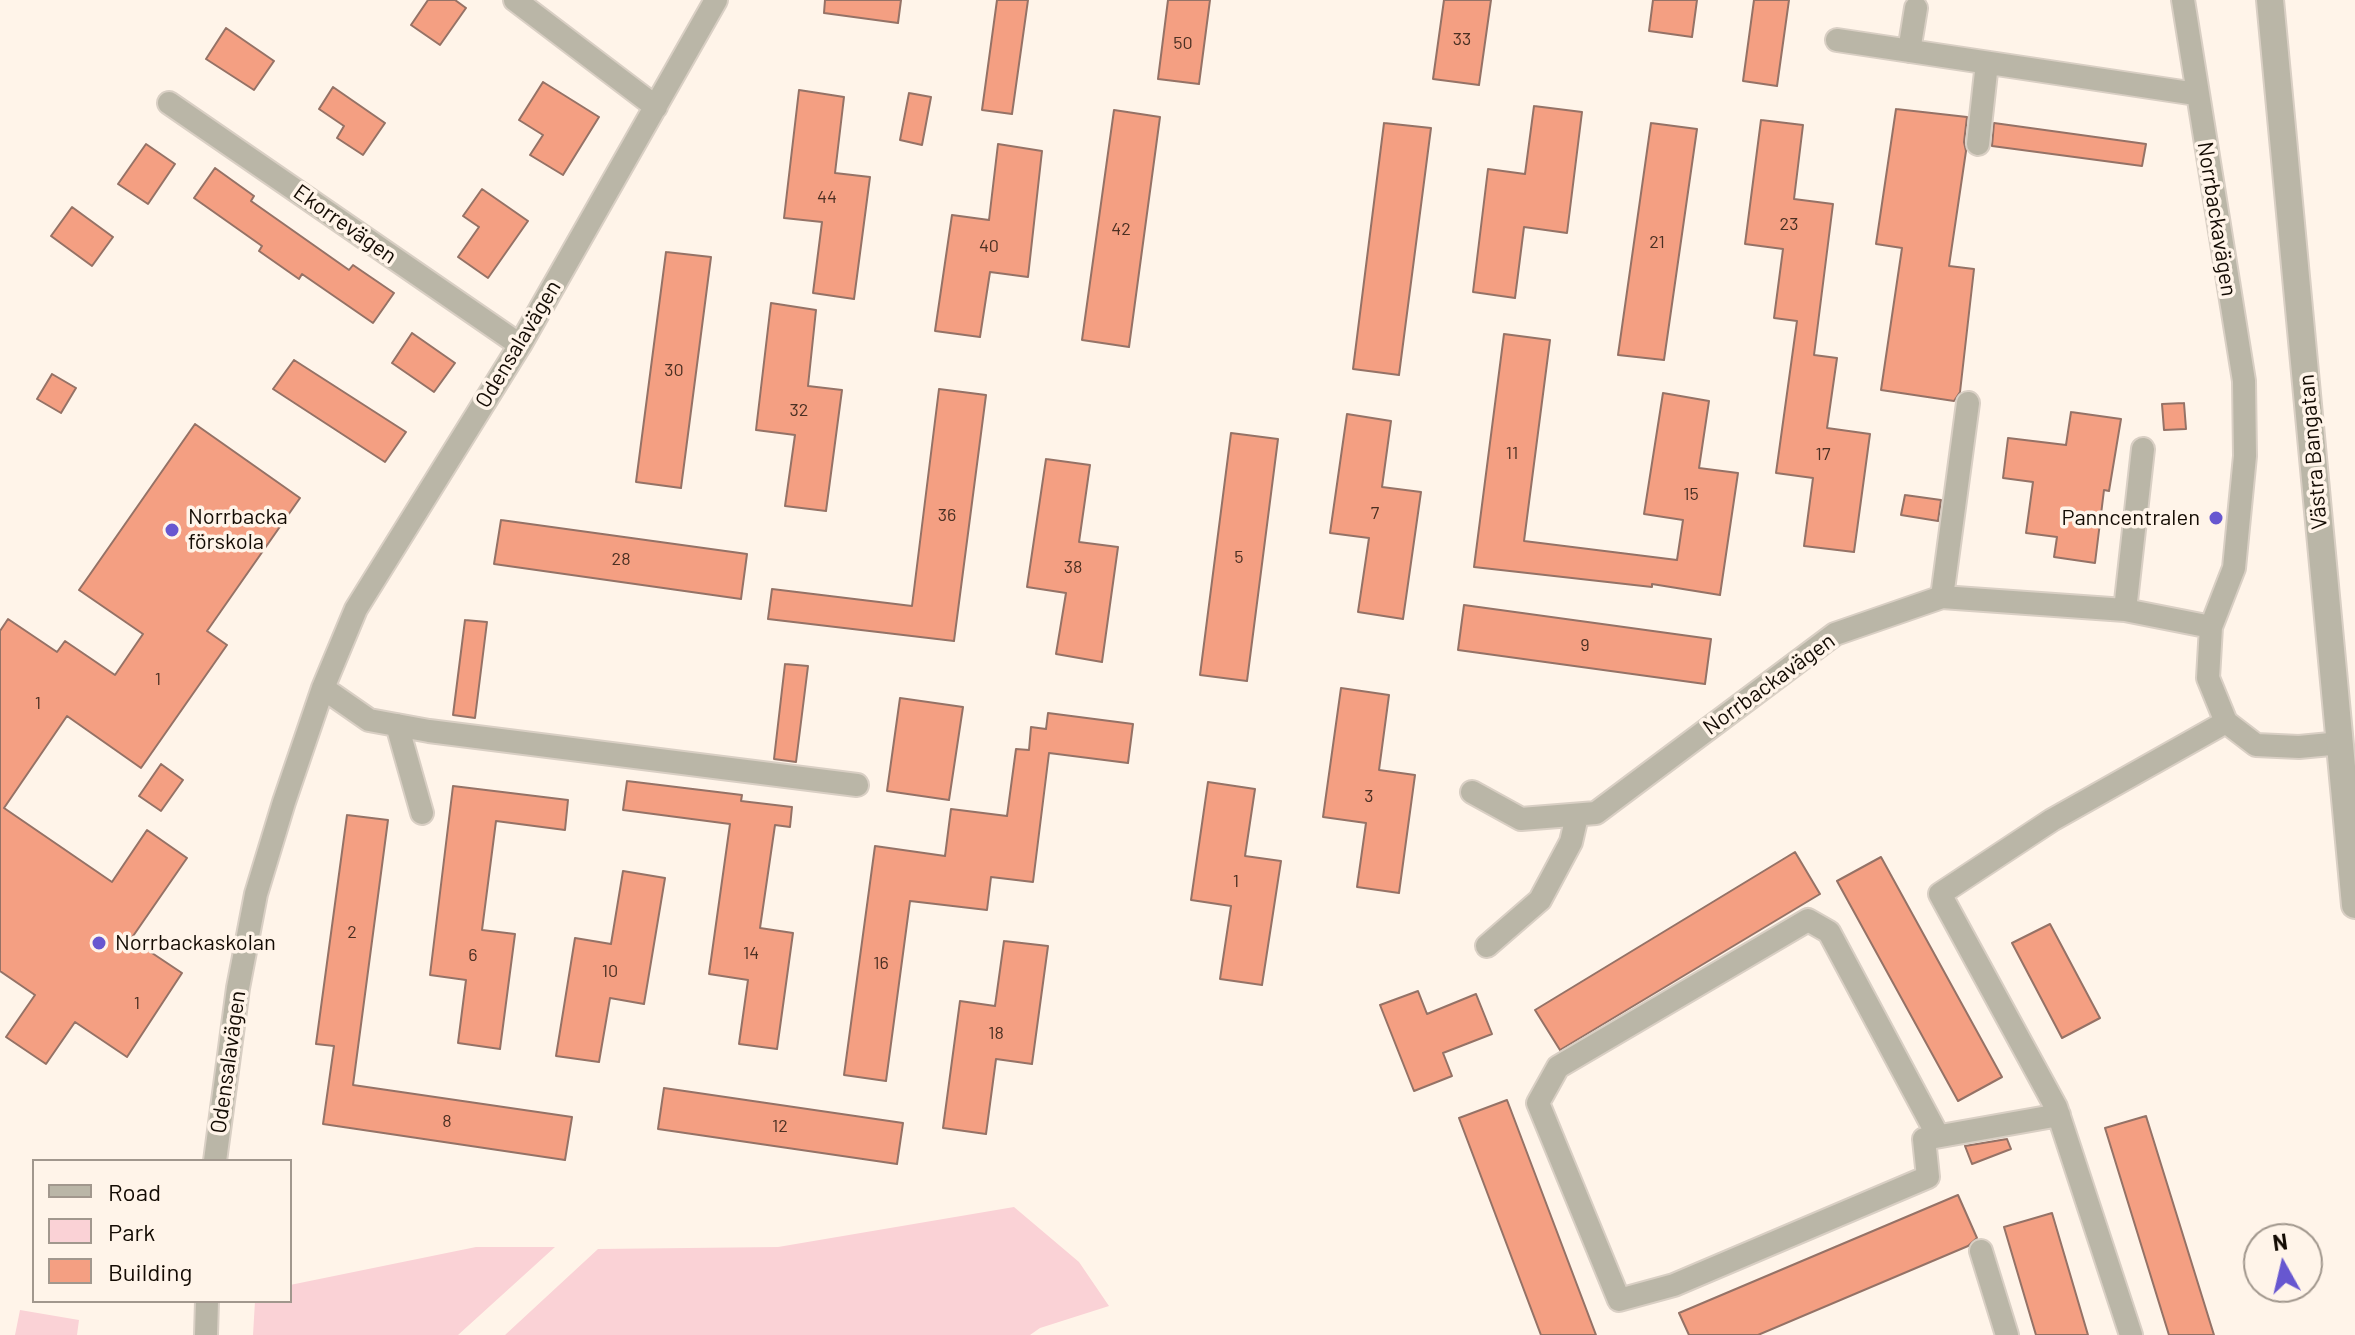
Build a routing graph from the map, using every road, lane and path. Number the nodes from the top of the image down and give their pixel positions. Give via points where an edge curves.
1 (515, 0) edge
2 (716, 0) edge
3 (2183, 0) edge
4 (2270, 0) edge
5 (1916, 8) dead end
6 (1837, 40) dead end
7 (1909, 51) junction
8 (1987, 63) junction
9 (2196, 94) junction
10 (169, 103) dead end
11 (656, 107) junction
12 (1978, 144) dead end
13 (520, 345) junction
14 (1968, 403) dead end
15 (2143, 449) dead end
16 (1942, 597) junction
17 (2125, 610) junction
18 (2211, 627) junction
19 (323, 688) junction
20 (2226, 722) junction
21 (397, 725) junction
22 (2341, 743) junction
23 (857, 785) dead end
24 (1472, 792) dead end
25 (422, 813) dead end
26 (1577, 816) junction
27 (2355, 905) edge
28 (1487, 946) dead end
29 (2059, 1115) junction
30 (1938, 1136) junction
31 (215, 1159) edge
32 (1981, 1251) dead end
33 (207, 1303) edge
34 (206, 1335) edge
35 (2007, 1335) edge
36 (2131, 1335) edge

1 - 11 street
2 - 11 street, Odensalavägen
3 - 9 street, Norrbackavägen
4 - 22 street, Västra Bangatan
5 - 7 street
6 - 7 street
7 - 8 street
8 - 9 street
8 - 12 street
9 - 18 street, Norrbackavägen via 2244,381 2245,456 2234,568
10 - 13 street, Ekorrevägen
11 - 13 street, Odensalavägen
13 - 19 street, Odensalavägen via 356,609
14 - 16 street
15 - 17 street
16 - 17 street, Norrbackavägen
16 - 26 street, Norrbackavägen via 1835,634 1596,813
17 - 18 street, Norrbackavägen
18 - 20 street, Norrbackavägen via 2208,678
19 - 21 street via 369,720
19 - 31 street, Odensalavägen via 256,894
20 - 22 street via 2256,745
20 - 29 street via 2052,820 1940,894
21 - 23 street
21 - 25 street
22 - 27 street, Västra Bangatan
24 - 26 street, Norrbackavägen via 1521,819
26 - 28 street via 1571,842 1540,900
29 - 30 street
29 - 36 street
30 - 30 street via 1924,1139 1928,1177 1674,1285 1619,1300 1538,1103 1558,1067 1808,920 1829,932
32 - 35 street
33 - 34 street

